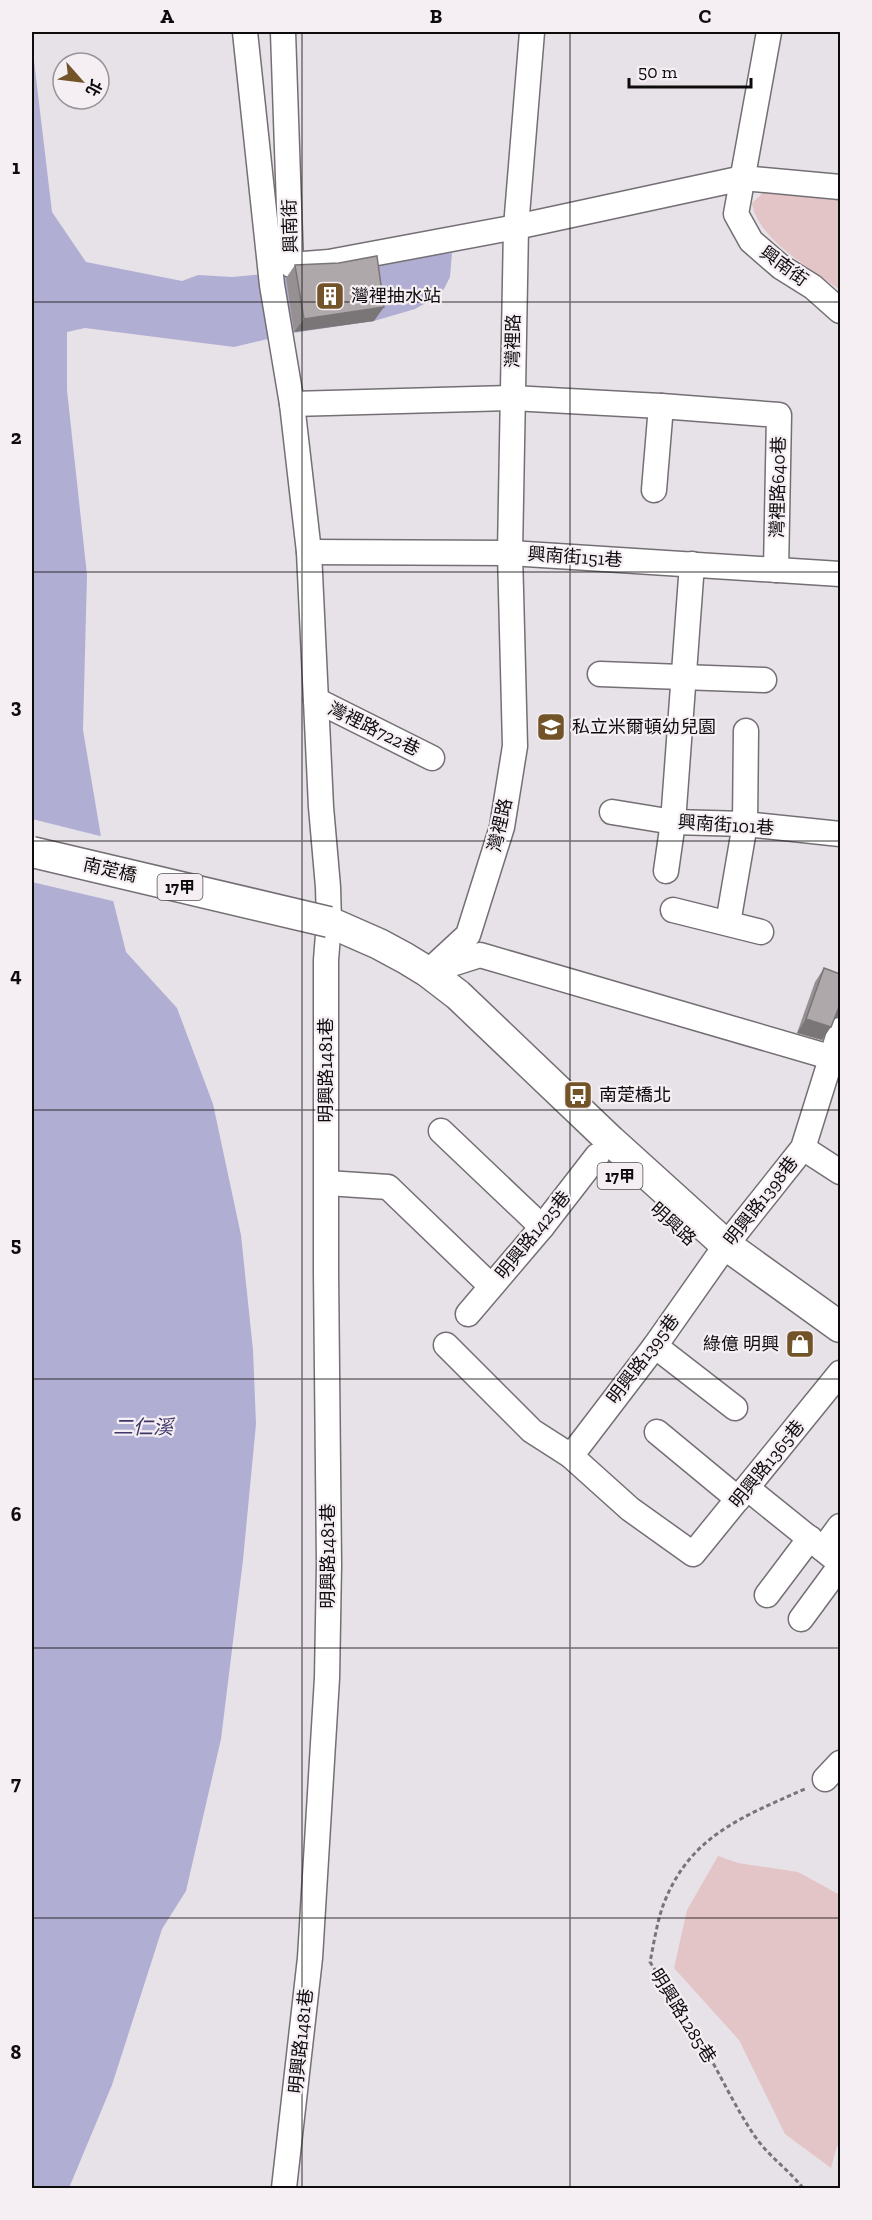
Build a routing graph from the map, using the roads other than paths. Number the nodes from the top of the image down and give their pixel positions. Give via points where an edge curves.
1 (245, 32) edge
2 (283, 32) edge
3 (532, 32) edge
4 (769, 32) edge
5 (743, 178) junction
6 (840, 187) edge
7 (516, 227) junction
8 (840, 310) edge
9 (512, 398) junction
10 (292, 404) junction
11 (661, 406) junction
12 (654, 490) dead end
13 (309, 552) junction
14 (510, 553) junction
15 (692, 564) junction
16 (777, 570) junction
17 (840, 574) edge
18 (600, 674) dead end
19 (683, 678) junction
20 (764, 680) dead end
21 (316, 700) junction
22 (746, 731) dead end
23 (432, 758) dead end
24 (612, 812) dead end
25 (673, 822) junction
26 (745, 824) junction
27 (840, 834) edge
28 (32, 852) edge
29 (666, 871) dead end
30 (673, 910) dead end
31 (329, 922) junction
32 (728, 923) junction
33 (761, 932) dead end
34 (428, 972) junction
35 (840, 1030) edge
36 (836, 1058) edge
37 (441, 1131) dead end
38 (803, 1148) junction
39 (597, 1156) junction
40 (840, 1172) edge
41 (327, 1183) junction
42 (542, 1227) junction
43 (720, 1253) junction
44 (491, 1286) junction
45 (468, 1314) dead end
46 (840, 1327) edge
47 (446, 1346) dead end
48 (655, 1346) junction
49 (840, 1350) edge
50 (840, 1373) edge
51 (735, 1408) dead end
52 (657, 1432) dead end
53 (571, 1456) junction
54 (742, 1494) junction
55 (840, 1526) edge
56 (828, 1554) edge
57 (767, 1595) dead end
58 (801, 1619) dead end
59 (284, 2188) edge

1 - 10 street via 272,285
2 - 7 street, 興南街 via 291,265 329,262
3 - 7 street
4 - 5 street, 興南街
5 - 6 street
5 - 7 street, 興南街
5 - 8 street, 興南街 via 736,214 751,242
7 - 9 street, 灣裡路
9 - 10 street, 灣裡路640巷
9 - 11 street, 灣裡路640巷
9 - 14 street, 灣裡路
10 - 13 street
11 - 12 street
11 - 16 street, 灣裡路640巷 via 779,415
13 - 14 street, 興南街151巷
13 - 21 street
14 - 15 street, 興南街151巷
14 - 34 street, 灣裡路 via 515,746 502,827 468,935
15 - 16 street, 興南街151巷
15 - 19 street
16 - 17 street, 興南街151巷
18 - 19 street
19 - 20 street
19 - 25 street
21 - 23 street, 灣裡路722巷
21 - 31 street
22 - 26 street
24 - 25 street, 興南街101巷
25 - 26 street, 興南街101巷
25 - 29 street
26 - 27 street, 興南街101巷
26 - 32 street
28 - 31 main road, 南萣橋 / 17甲, bridge
30 - 32 street
31 - 34 main road, 明興路 / 17甲
31 - 41 street, 明興路1481巷
32 - 33 street
34 - 36 street via 480,955
34 - 39 main road, 明興路 / 17甲 via 448,1011
34 - 43 main road, 明興路 / 17甲 via 458,995 611,1141
35 - 36 street
36 - 38 street
37 - 42 street
38 - 40 street, 明興路1398巷
38 - 43 street, 明興路1398巷
39 - 42 street, 明興路1425巷
39 - 43 main road, 明興路 / 17甲
41 - 44 street via 388,1187
41 - 59 street, 明興路1481巷 via 327,1678 309,1958
42 - 44 street, 明興路1425巷
43 - 46 main road, 明興路 / 17甲
43 - 48 street, 明興路1395巷
43 - 49 main road, 明興路 / 17甲
44 - 45 street, 明興路1425巷
47 - 53 street via 532,1431
48 - 51 street
48 - 53 street, 明興路1395巷
50 - 54 street, 明興路1365巷
52 - 54 street
53 - 54 street, 明興路1365巷 via 630,1509 693,1554
54 - 56 street
55 - 56 street
56 - 57 street
56 - 58 street

